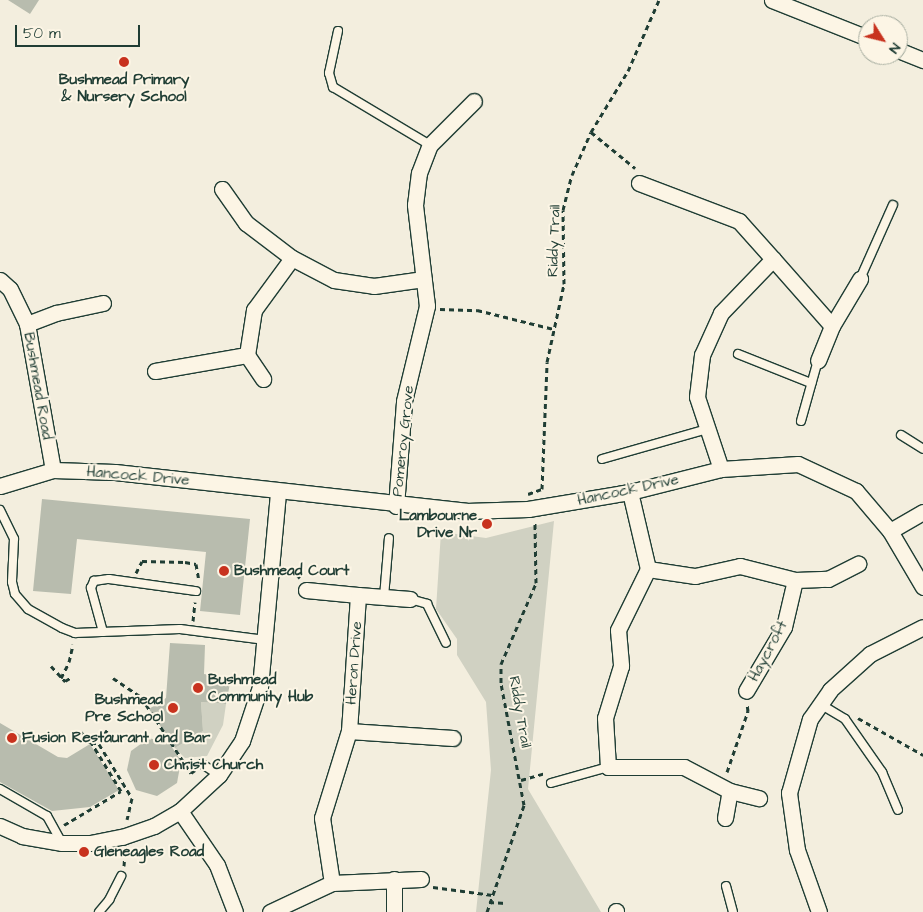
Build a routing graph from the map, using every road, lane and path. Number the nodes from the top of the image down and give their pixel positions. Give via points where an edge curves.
1 (659, 0) edge
2 (772, 0) edge
3 (338, 31) dead end
4 (858, 34) edge
5 (908, 54) edge
6 (923, 60) edge
7 (474, 101) dead end
8 (591, 132) junction
9 (430, 145) junction
10 (639, 183) joint
11 (222, 190) dead end
12 (893, 205) dead end
13 (292, 258) junction
14 (773, 259) junction
15 (424, 279) junction
16 (860, 279) joint
17 (0, 280) edge
18 (102, 302) dead end
19 (427, 306) junction
20 (27, 324) junction
21 (832, 326) junction
22 (554, 329) junction
23 (738, 354) dead end
24 (247, 355) junction
25 (818, 360) joint
26 (155, 371) dead end
27 (263, 380) dead end
28 (812, 383) junction
29 (801, 421) dead end
30 (707, 429) junction
31 (902, 435) dead end
32 (923, 449) edge
33 (602, 459) dead end
34 (721, 469) junction
35 (53, 470) junction
36 (0, 486) edge
37 (528, 491) dead end
38 (278, 492) junction
39 (630, 492) junction
40 (396, 506) junction
41 (0, 510) edge
42 (923, 512) edge
43 (529, 524) dead end
44 (890, 530) junction
45 (389, 538) dead end
46 (858, 564) dead end
47 (648, 569) junction
48 (795, 580) junction
49 (133, 584) junction
50 (923, 587) edge
51 (306, 590) dead end
52 (196, 591) junction
53 (358, 596) junction
54 (384, 597) junction
55 (410, 599) joint
56 (193, 624) dead end
57 (923, 627) edge
58 (103, 632) junction
59 (75, 633) junction
60 (265, 640) junction
61 (446, 643) dead end
62 (51, 666) dead end
63 (72, 677) dead end
64 (61, 678) junction
65 (113, 678) dead end
66 (746, 691) joint
67 (820, 704) junction
68 (845, 719) junction
69 (107, 730) dead end
70 (349, 731) junction
71 (81, 732) dead end
72 (453, 738) dead end
73 (79, 740) dead end
74 (91, 742) junction
75 (99, 744) junction
76 (923, 755) edge
77 (202, 764) joint
78 (608, 766) junction
79 (219, 775) junction
80 (551, 783) dead end
81 (0, 789) edge
82 (726, 789) junction
83 (759, 798) dead end
84 (898, 810) dead end
85 (180, 812) junction
86 (725, 818) dead end
87 (0, 826) edge
88 (58, 836) junction
89 (122, 837) junction
90 (121, 876) joint
91 (394, 879) junction
92 (421, 879) joint
93 (332, 883) junction
94 (726, 886) dead end
95 (492, 895) junction
96 (489, 902) junction
97 (506, 903) dead end
98 (487, 910) edge
99 (99, 912) edge
100 (235, 912) edge
101 (270, 912) edge
102 (394, 912) edge
103 (491, 912) edge
104 (733, 912) edge
105 (819, 912) edge

1 - 8 path, Riddy Trail via 628,71
2 - 4 street
3 - 9 lane via 329,73 333,87
5 - 6 street
7 - 9 street, Pomeroy Grove
8 - 10 path via 638,171
8 - 22 path, Riddy Trail via 572,175 563,210 564,284
9 - 15 street, Pomeroy Grove via 419,173 415,205
10 - 14 street via 739,221
11 - 13 street via 246,224
12 - 16 lane
13 - 15 street via 334,280 374,286
13 - 24 street via 254,310
14 - 21 street
14 - 30 street via 721,313 702,354 696,397
15 - 19 street, Pomeroy Grove
16 - 21 street
17 - 20 street, Bushmead Road via 10,289
18 - 20 street
19 - 22 path via 455,312 477,310
19 - 40 street, Pomeroy Grove via 404,401
20 - 35 street, Bushmead Road
21 - 25 street
22 - 37 path, Riddy Trail via 547,362 542,489
23 - 28 lane
24 - 26 street
24 - 27 street
25 - 28 lane
28 - 29 lane
30 - 33 lane
30 - 34 street
31 - 32 lane
34 - 39 street, Hancock Drive
34 - 44 street, Hancock Drive via 798,464 856,491
35 - 36 street, Hancock Drive
35 - 38 street, Hancock Drive via 115,472
38 - 40 street, Hancock Drive
38 - 60 street
39 - 40 street, Hancock Drive via 528,509 466,511
39 - 47 street
41 - 59 lane via 14,539 12,582 15,594 28,609
42 - 44 street
43 - 95 path, Riddy Trail via 536,523 536,583 501,664 501,683 524,805
44 - 50 street, Hancock Drive
45 - 54 lane
46 - 48 street via 828,580
47 - 48 street via 696,576 740,566
47 - 78 street via 618,630 621,666 605,718
48 - 66 street, Haycroft via 784,627
49 - 52 lane
49 - 52 path via 142,561 184,562 198,568 200,574
49 - 58 lane via 103,579 91,584
51 - 53 street
52 - 56 path
53 - 54 street
53 - 70 street, Heron Drive
54 - 55 street
55 - 61 lane via 427,604
57 - 67 street via 870,654 830,690
58 - 59 lane
58 - 60 lane via 180,629
59 - 64 path via 69,662
60 - 79 street via 260,687 242,741
62 - 64 path
63 - 64 path via 65,681
65 - 77 path via 141,697 191,773
66 - 82 path via 748,711
67 - 68 lane
67 - 105 street via 810,719 789,793 797,850
68 - 76 path via 861,718
68 - 84 lane via 882,772
69 - 75 path
70 - 72 street
70 - 93 street, Heron Drive via 322,818
71 - 74 path
73 - 74 path
74 - 75 path
74 - 88 path via 121,791
75 - 89 path via 132,798
77 - 79 lane
78 - 80 lane
78 - 82 street via 684,767
79 - 85 street
81 - 88 lane via 47,816
82 - 83 street
82 - 86 street
85 - 89 street via 154,826
85 - 100 street via 217,865
87 - 88 street via 22,836
88 - 89 street via 90,844
89 - 90 path via 126,859
90 - 99 lane
91 - 92 street
91 - 93 street
91 - 102 street
92 - 95 path via 425,886
93 - 101 street
94 - 104 lane
95 - 96 path, Riddy Trail
96 - 97 path
96 - 98 path, Riddy Trail
98 - 103 path

